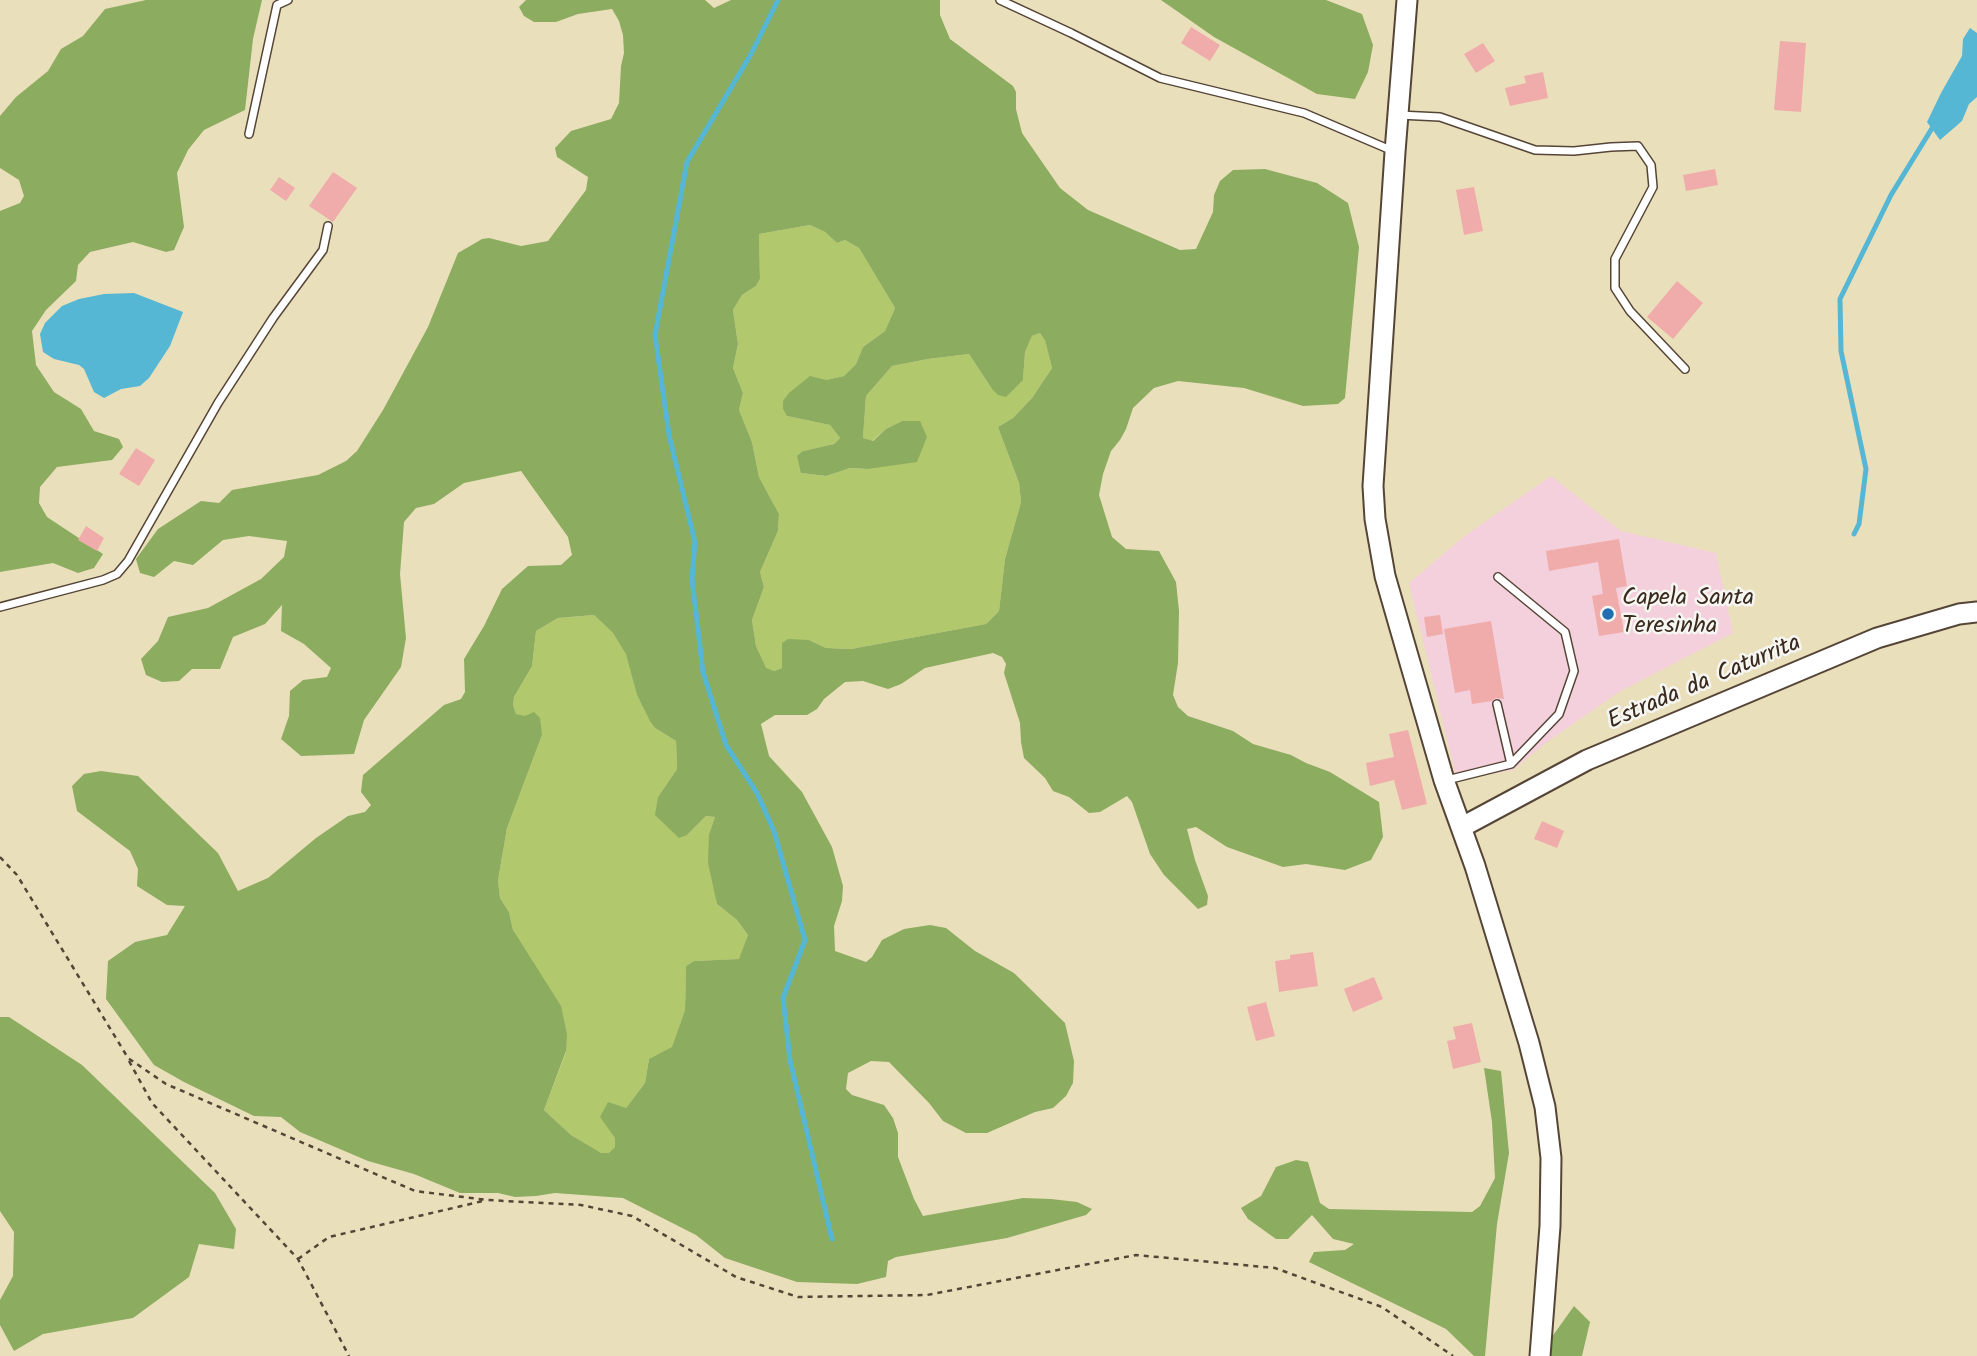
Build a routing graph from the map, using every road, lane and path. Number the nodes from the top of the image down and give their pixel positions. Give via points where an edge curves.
1 (288, 0) edge
2 (1000, 0) edge
3 (1407, 0) edge
4 (1398, 115) junction
5 (248, 134) dead end
6 (1395, 152) junction
7 (328, 226) dead end
8 (1685, 369) dead end
9 (1498, 577) dead end
10 (0, 607) edge
11 (1977, 612) edge
12 (1497, 704) dead end
13 (1511, 765) junction
14 (1444, 780) junction
15 (1462, 827) junction
16 (0, 857) edge
17 (128, 1058) junction
18 (487, 1200) junction
19 (298, 1259) junction
20 (349, 1356) edge
21 (1453, 1356) edge
22 (1540, 1356) edge

1 - 5 lane via 277,5
2 - 6 lane via 1160,78 1304,113
3 - 4 main road
4 - 6 main road
4 - 8 lane via 1440,117 1535,150 1638,146 1651,165 1653,187 1615,259 1615,289
6 - 14 main road via 1373,486 1375,519 1385,576
7 - 10 lane via 323,250 272,318 117,574
9 - 13 lane via 1565,632 1574,671 1559,714
11 - 15 main road, Estrada da Caturrita via 1877,638 1587,760
12 - 13 lane
13 - 14 lane
14 - 15 main road
15 - 22 main road via 1545,1107 1551,1158 1550,1212
16 - 17 path via 17,875
17 - 18 path via 166,1084 415,1191
17 - 19 path via 152,1103
18 - 19 path via 330,1237
18 - 21 path via 581,1205 632,1216 736,1277 798,1297 927,1295 1136,1255 1275,1268 1382,1307
19 - 20 path

